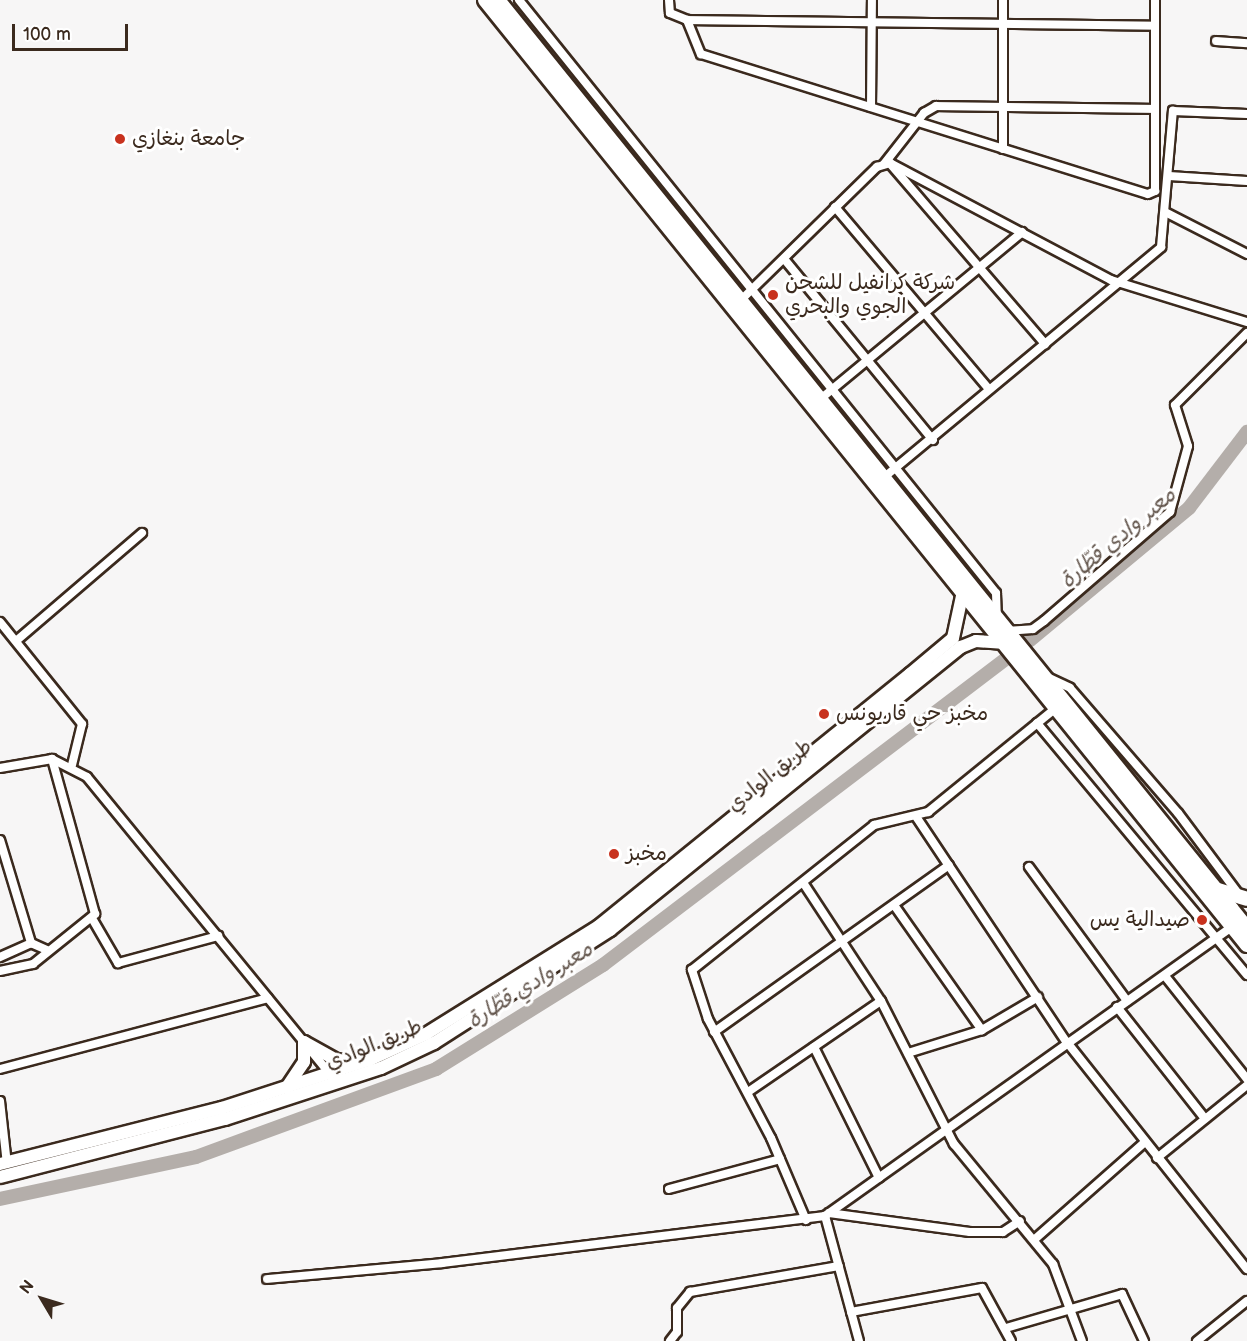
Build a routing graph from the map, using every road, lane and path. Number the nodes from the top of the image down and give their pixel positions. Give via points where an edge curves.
1 (485, 0) edge
2 (498, 0) edge
3 (519, 0) edge
4 (669, 0) edge
5 (872, 0) edge
6 (1003, 0) edge
7 (1155, 0) edge
8 (872, 19) junction
9 (687, 20) junction
10 (1002, 23) junction
11 (1155, 26) junction
12 (1216, 41) dead end
13 (1247, 43) edge
14 (871, 107) junction
15 (1002, 107) junction
16 (1155, 109) junction
17 (608, 110) junction
18 (1247, 114) edge
19 (594, 120) junction
20 (917, 121) junction
21 (1003, 149) junction
22 (887, 163) junction
23 (1169, 176) junction
24 (1247, 181) edge
25 (835, 207) junction
26 (1167, 213) junction
27 (1022, 232) junction
28 (1247, 254) edge
29 (785, 260) junction
30 (982, 266) junction
31 (1120, 284) junction
32 (753, 288) junction
33 (740, 301) junction
34 (927, 312) junction
35 (1247, 322) edge
36 (1247, 333) edge
37 (1045, 344) junction
38 (869, 360) junction
39 (834, 387) junction
40 (989, 389) junction
41 (818, 400) junction
42 (933, 440) junction
43 (898, 467) junction
44 (882, 479) junction
45 (142, 533) dead end
46 (982, 574) junction
47 (965, 590) junction
48 (0, 622) edge
49 (1002, 632) junction
50 (16, 641) junction
51 (957, 642) junction
52 (1038, 672) junction
53 (1056, 708) junction
54 (1037, 723) junction
55 (52, 759) junction
56 (72, 765) junction
57 (1139, 767) junction
58 (0, 768) edge
59 (1126, 778) junction
60 (917, 818) junction
61 (0, 840) edge
62 (949, 865) junction
63 (1029, 867) dead end
64 (804, 884) junction
65 (1217, 890) junction
66 (1245, 899) edge
67 (894, 905) junction
68 (622, 914) junction
69 (93, 920) junction
70 (1232, 927) junction
71 (1247, 928) edge
72 (218, 936) junction
73 (1218, 938) junction
74 (31, 943) junction
75 (842, 943) junction
76 (1247, 945) edge
77 (46, 950) junction
78 (0, 957) edge
79 (0, 971) edge
80 (1247, 975) edge
81 (1165, 976) junction
82 (1038, 997) junction
83 (268, 998) junction
84 (880, 1001) junction
85 (1127, 1001) junction
86 (1117, 1007) junction
87 (982, 1030) junction
88 (714, 1032) junction
89 (1066, 1041) junction
90 (304, 1042) junction
91 (814, 1047) junction
92 (908, 1053) junction
93 (369, 1060) junction
94 (0, 1069) edge
95 (334, 1078) junction
96 (1247, 1079) edge
97 (1247, 1085) edge
98 (286, 1088) junction
99 (748, 1092) junction
100 (0, 1101) edge
101 (1205, 1119) junction
102 (946, 1128) junction
103 (1144, 1142) junction
104 (1157, 1158) junction
105 (780, 1159) junction
106 (4, 1164) edge
107 (0, 1177) edge
108 (879, 1178) junction
109 (669, 1189) dead end
110 (827, 1215) junction
111 (806, 1221) junction
112 (1020, 1221) junction
113 (1035, 1239) junction
114 (839, 1266) junction
115 (1247, 1269) edge
116 (267, 1279) dead end
117 (1247, 1301) edge
118 (1069, 1309) junction
119 (851, 1312) junction
120 (1006, 1328) junction
121 (670, 1341) edge
122 (859, 1341) edge
123 (1011, 1341) edge
124 (1082, 1341) edge
125 (1143, 1341) edge
126 (1197, 1341) edge

1 - 47 highway
2 - 19 highway
3 - 17 street
4 - 9 street via 670,13
5 - 8 street
6 - 10 street
7 - 11 street
8 - 9 street
8 - 10 street
8 - 14 street
9 - 14 street via 701,54
10 - 11 street
10 - 15 street
11 - 16 street
12 - 13 street
14 - 20 street
15 - 16 street
15 - 20 street via 936,106
15 - 21 street
16 - 21 street via 1152,194
17 - 19 street
17 - 32 street
18 - 23 street via 1173,111
19 - 33 highway
20 - 21 street
20 - 22 street
22 - 25 street
22 - 27 street
22 - 30 street
23 - 24 street
23 - 26 street
25 - 29 street
25 - 34 street
26 - 28 street
26 - 31 street via 1161,247
27 - 30 street
27 - 31 street
29 - 32 street
29 - 38 street
30 - 34 street
30 - 37 street
31 - 35 street
31 - 37 street
32 - 33 street
32 - 39 street
33 - 41 highway
34 - 38 street
34 - 40 street
36 - 49 street via 1175,405 1188,446 1170,512 1033,629
37 - 40 street
38 - 39 street
38 - 42 street
39 - 41 street
39 - 43 street
40 - 42 street
41 - 44 highway
42 - 43 street
43 - 44 street
43 - 46 street
44 - 47 highway
45 - 50 street
46 - 47 street
46 - 49 street via 1000,600
47 - 49 highway
47 - 49 highway
47 - 51 main road
48 - 50 street
49 - 51 main road via 976,641
49 - 52 highway
49 - 53 highway
50 - 56 street via 82,724
51 - 68 main road, طريق الوادي
52 - 57 street via 1070,688
52 - 59 highway
53 - 54 street
53 - 70 highway
54 - 60 street
54 - 73 street
55 - 56 street
55 - 58 street
55 - 69 street via 96,905
56 - 72 street via 102,793
57 - 59 street
57 - 66 street
59 - 65 highway
60 - 62 street
60 - 64 street via 874,825
61 - 74 street
62 - 67 street
62 - 82 street
63 - 85 street
64 - 75 street
64 - 88 street via 694,966 692,979
65 - 66 highway
65 - 71 highway
67 - 75 street
67 - 87 street
68 - 93 main road, طريق الوادي via 426,1034
68 - 95 main road, طريق الوادي via 434,1043
69 - 72 street via 118,963
69 - 77 street
70 - 73 street
70 - 76 highway
72 - 83 street
73 - 80 street
73 - 81 street
74 - 77 street
74 - 78 street
75 - 84 street
75 - 88 street
77 - 79 street via 33,964
81 - 85 street
81 - 96 street
82 - 87 street
82 - 89 street
83 - 90 street
83 - 94 street
84 - 91 street
84 - 92 street
85 - 86 street
86 - 89 street
86 - 101 street
87 - 92 street
88 - 99 street
89 - 102 street
89 - 103 street
90 - 93 main road via 336,1060
90 - 95 street
90 - 98 main road via 304,1062
91 - 99 street
91 - 108 street
92 - 102 street
93 - 95 main road, طريق الوادي
95 - 98 main road, طريق الوادي
95 - 107 main road, طريق الوادي via 80,1159
97 - 101 street
98 - 106 main road, طريق الوادي
99 - 105 street
100 - 106 street
101 - 104 street
102 - 108 street
102 - 112 street via 966,1160
103 - 104 street
103 - 113 street
104 - 115 street
105 - 109 street
105 - 111 street
108 - 110 street
110 - 111 street
110 - 112 street via 970,1232 1003,1232
110 - 114 street
111 - 116 street
112 - 113 street
113 - 118 street via 1053,1264
114 - 119 street
114 - 121 street via 690,1292 677,1308 677,1332
117 - 126 street
118 - 120 street
118 - 124 street
118 - 125 street via 1122,1294
119 - 120 street via 982,1288
119 - 122 street
120 - 123 street

